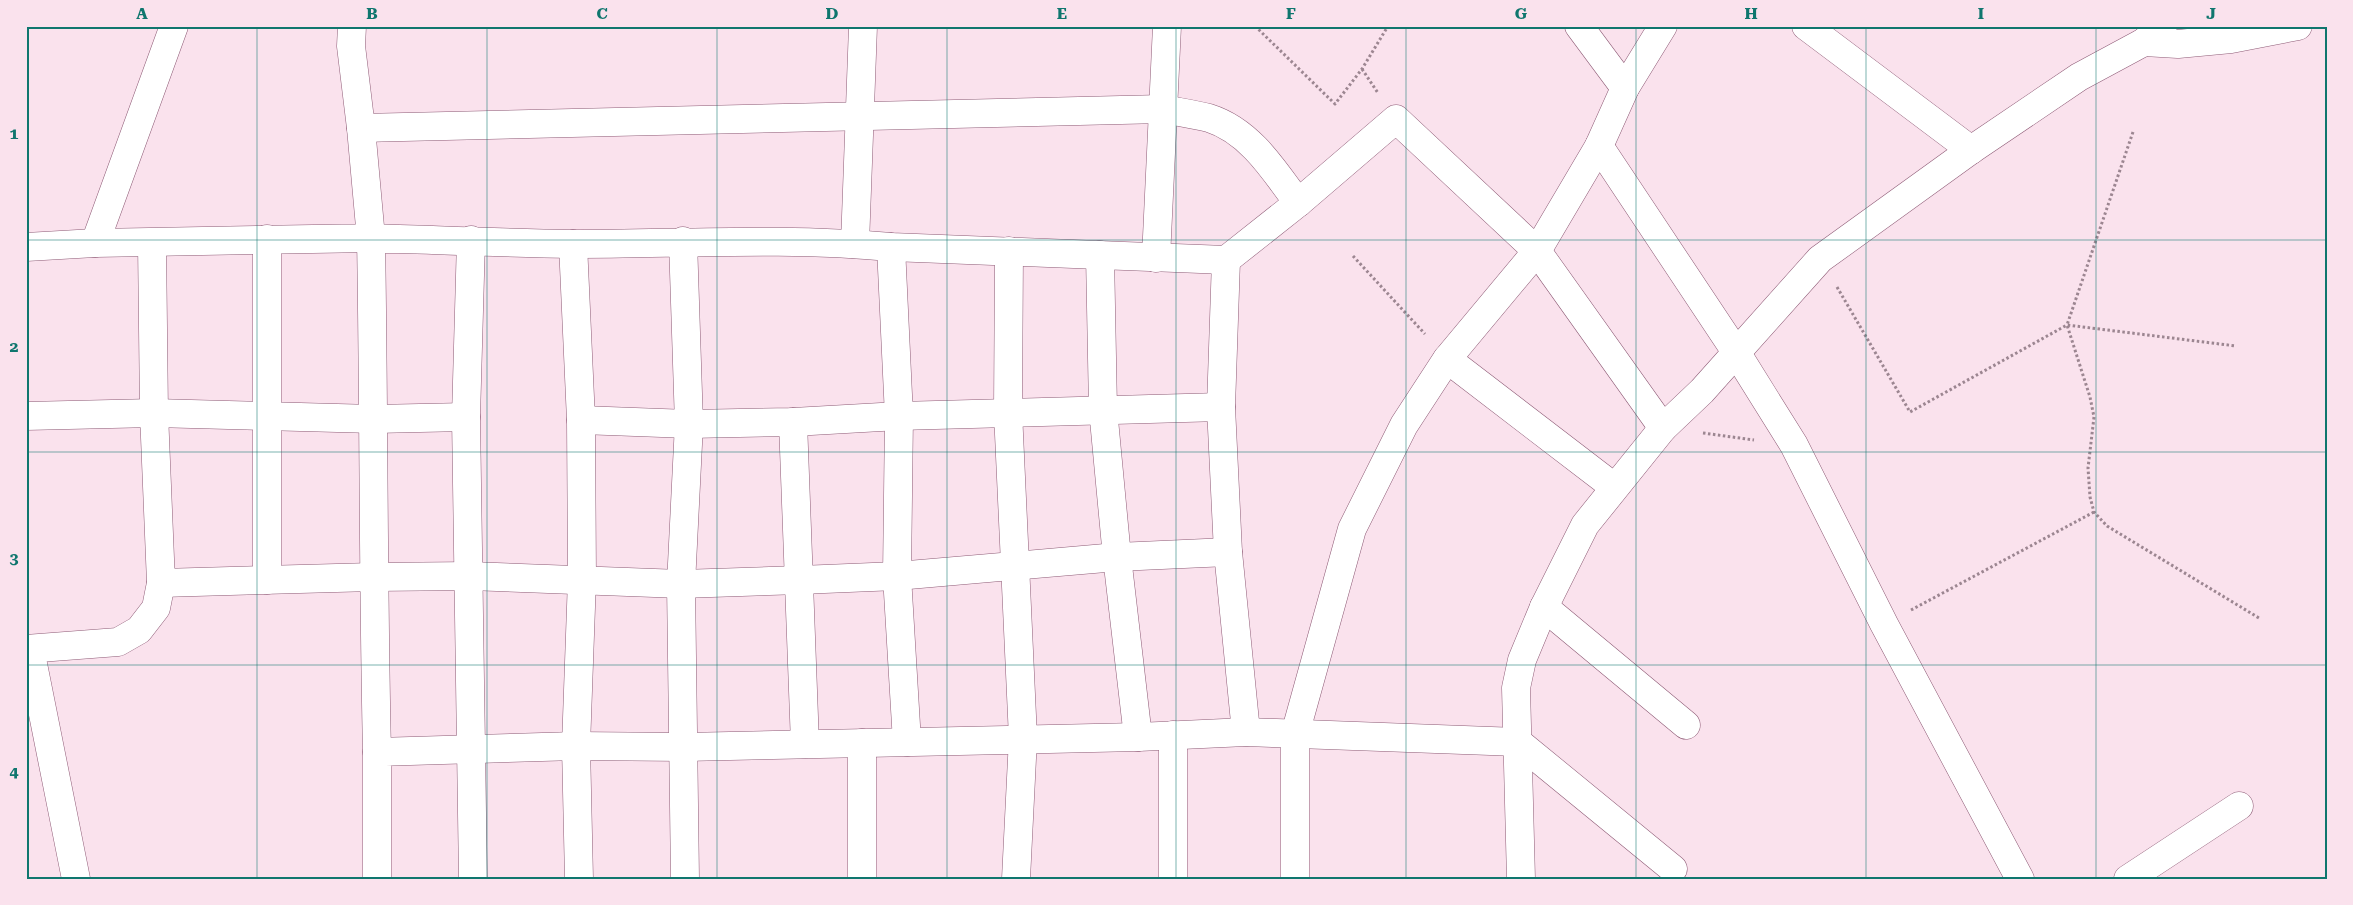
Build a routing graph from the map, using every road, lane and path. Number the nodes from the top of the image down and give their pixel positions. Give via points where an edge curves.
1 (174, 26) edge
2 (863, 26) edge
3 (1167, 26) edge
4 (1255, 26) edge
5 (1388, 26) edge
6 (1579, 26) edge
7 (1663, 26) edge
8 (1806, 26) edge
9 (2298, 26) edge
10 (346, 33) edge
11 (2154, 34) edge
12 (1625, 88) junction
13 (1163, 109) junction
14 (858, 114) junction
15 (361, 128) junction
16 (2133, 132) dead end
17 (1598, 146) junction
18 (1971, 150) junction
19 (1298, 203) junction
20 (371, 238) junction
21 (268, 239) junction
22 (471, 240) junction
23 (683, 241) junction
24 (95, 243) junction
25 (152, 243) junction
26 (573, 244) junction
27 (855, 244) junction
28 (26, 247) edge
29 (891, 247) junction
30 (1009, 251) junction
31 (1537, 251) junction
32 (1100, 255) junction
33 (1353, 256) dead end
34 (1156, 258) junction
35 (1820, 259) junction
36 (1226, 260) junction
37 (2067, 325) junction
38 (2236, 346) dead end
39 (1736, 352) junction
40 (1447, 359) junction
41 (1221, 407) junction
42 (1103, 409) junction
43 (154, 412) junction
44 (1008, 412) junction
45 (26, 416) edge
46 (899, 416) junction
47 (266, 417) junction
48 (466, 417) junction
49 (374, 419) junction
50 (581, 420) junction
51 (793, 422) junction
52 (689, 424) junction
53 (1662, 428) junction
54 (1794, 445) junction
55 (1614, 487) junction
56 (2094, 512) junction
57 (1228, 552) junction
58 (1117, 557) junction
59 (1014, 564) junction
60 (470, 576) junction
61 (897, 576) junction
62 (373, 577) junction
63 (582, 579) junction
64 (267, 580) junction
65 (800, 580) junction
66 (161, 583) junction
67 (681, 584) junction
68 (1544, 606) junction
69 (2258, 618) dead end
70 (1884, 624) junction
71 (28, 649) edge
72 (1686, 726) dead end
73 (1246, 732) junction
74 (1295, 734) junction
75 (1173, 735) junction
76 (1138, 737) junction
77 (1023, 738) junction
78 (907, 742) junction
79 (1518, 742) junction
80 (862, 743) junction
81 (805, 744) junction
82 (576, 746) junction
83 (684, 747) junction
84 (471, 748) junction
85 (377, 752) junction
86 (2239, 806) dead end
87 (1673, 869) dead end
88 (76, 879) edge
89 (377, 879) edge
90 (473, 879) edge
91 (578, 879) edge
92 (685, 879) edge
93 (862, 879) edge
94 (1016, 879) edge
95 (1173, 879) edge
96 (1295, 879) edge
97 (1521, 879) edge
98 (2020, 879) edge
99 (2128, 879) edge

1 - 24 street
2 - 14 street
3 - 13 street
4 - 5 path via 1335,104 1362,69
6 - 12 street
7 - 12 street
8 - 18 street
9 - 11 street via 2231,39 2178,44
10 - 15 street
11 - 18 street via 2079,77
12 - 17 street
13 - 14 street
13 - 19 street via 1210,119 1240,136 1262,154
13 - 34 street
14 - 15 street
14 - 27 street
15 - 20 street
16 - 37 path
17 - 31 street
17 - 39 street
18 - 35 street
19 - 31 street via 1396,119
19 - 36 street
20 - 21 street
20 - 22 street
20 - 49 street
21 - 25 street
21 - 47 street
22 - 26 street
22 - 48 street
23 - 26 street
23 - 27 street
23 - 52 street
24 - 25 street
24 - 28 street
25 - 43 street
26 - 50 street
27 - 29 street
29 - 30 street
29 - 46 street
30 - 32 street
30 - 44 street
31 - 40 street
31 - 53 street
32 - 34 street
32 - 42 street
33 - 40 path
34 - 36 street
35 - 37 path via 1910,412
35 - 39 street
36 - 41 street
37 - 38 path
37 - 56 path via 2094,416 2088,468
39 - 53 street via 1702,391
39 - 54 street
40 - 55 street
40 - 74 street via 1404,425 1352,528
41 - 42 street
41 - 57 street
42 - 44 street
42 - 58 street
43 - 45 street
43 - 47 street
43 - 66 street
44 - 46 street
44 - 59 street
46 - 51 street
46 - 61 street
47 - 49 street
47 - 64 street
48 - 49 street
48 - 60 street
49 - 62 street
50 - 52 street
50 - 63 street
51 - 52 street
51 - 65 street
52 - 67 street
53 - 54 path
53 - 55 street
54 - 70 street
55 - 68 street via 1585,525
56 - 69 path via 2108,526
56 - 70 path
57 - 58 street
57 - 73 street
58 - 59 street
58 - 76 street
59 - 61 street
59 - 77 street
60 - 62 street
60 - 63 street
60 - 84 street
61 - 65 street
61 - 78 street
62 - 64 street
62 - 85 street
63 - 67 street
63 - 82 street
64 - 66 street
65 - 67 street
65 - 81 street
66 - 71 street via 156,608 139,630 118,642
67 - 83 street
68 - 72 street
68 - 79 street via 1522,660 1516,688
70 - 98 street
71 - 88 street
73 - 74 street
73 - 75 street
74 - 79 street
74 - 96 street
75 - 76 street
75 - 95 street
76 - 77 street
77 - 78 street
77 - 94 street
78 - 80 street
79 - 87 street
79 - 97 street
80 - 81 street
80 - 93 street
81 - 83 street
82 - 83 street
82 - 84 street
82 - 91 street
83 - 92 street
84 - 85 street
84 - 90 street
85 - 89 street
86 - 99 street

